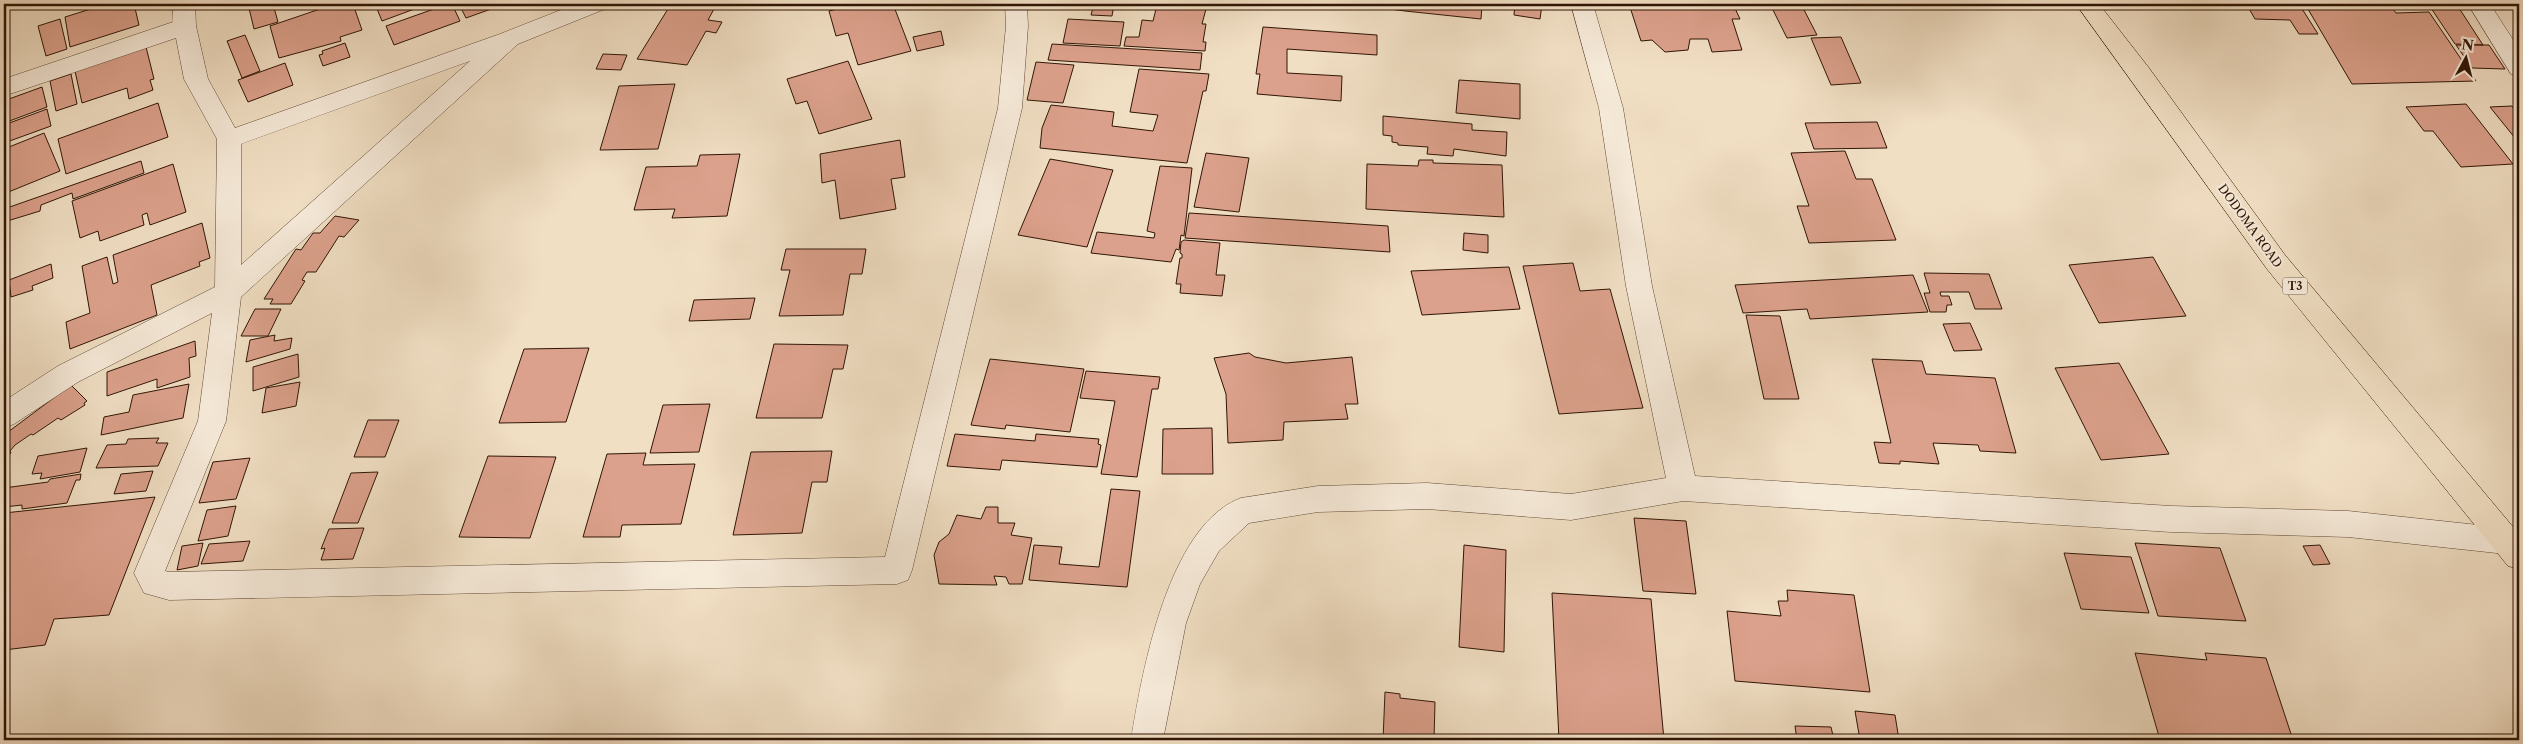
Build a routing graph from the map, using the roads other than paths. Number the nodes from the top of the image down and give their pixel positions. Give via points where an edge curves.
1 (597, 4) edge
2 (1016, 4) edge
3 (1582, 4) edge
4 (2087, 4) edge
5 (2479, 4) edge
6 (184, 15) edge
7 (510, 38) junction
8 (2519, 68) edge
9 (4, 88) edge
10 (228, 139) junction
11 (228, 293) junction
12 (4, 416) edge
13 (1684, 488) junction
14 (2513, 549) edge
15 (1147, 740) edge

1 - 7 street
2 - 11 street via 1010,108 897,570 169,586 155,583 149,573 212,421
3 - 13 street via 1610,108 1639,286
4 - 14 highway, DODOMA ROAD / T3 via 2276,262
5 - 8 street
6 - 9 street
6 - 10 street via 196,79
7 - 10 street
7 - 11 street
10 - 11 street
11 - 12 street via 68,374
13 - 14 street via 2171,519 2348,524
13 - 15 street via 1571,507 1427,496 1318,499 1241,511 1208,542 1187,579 1172,623

